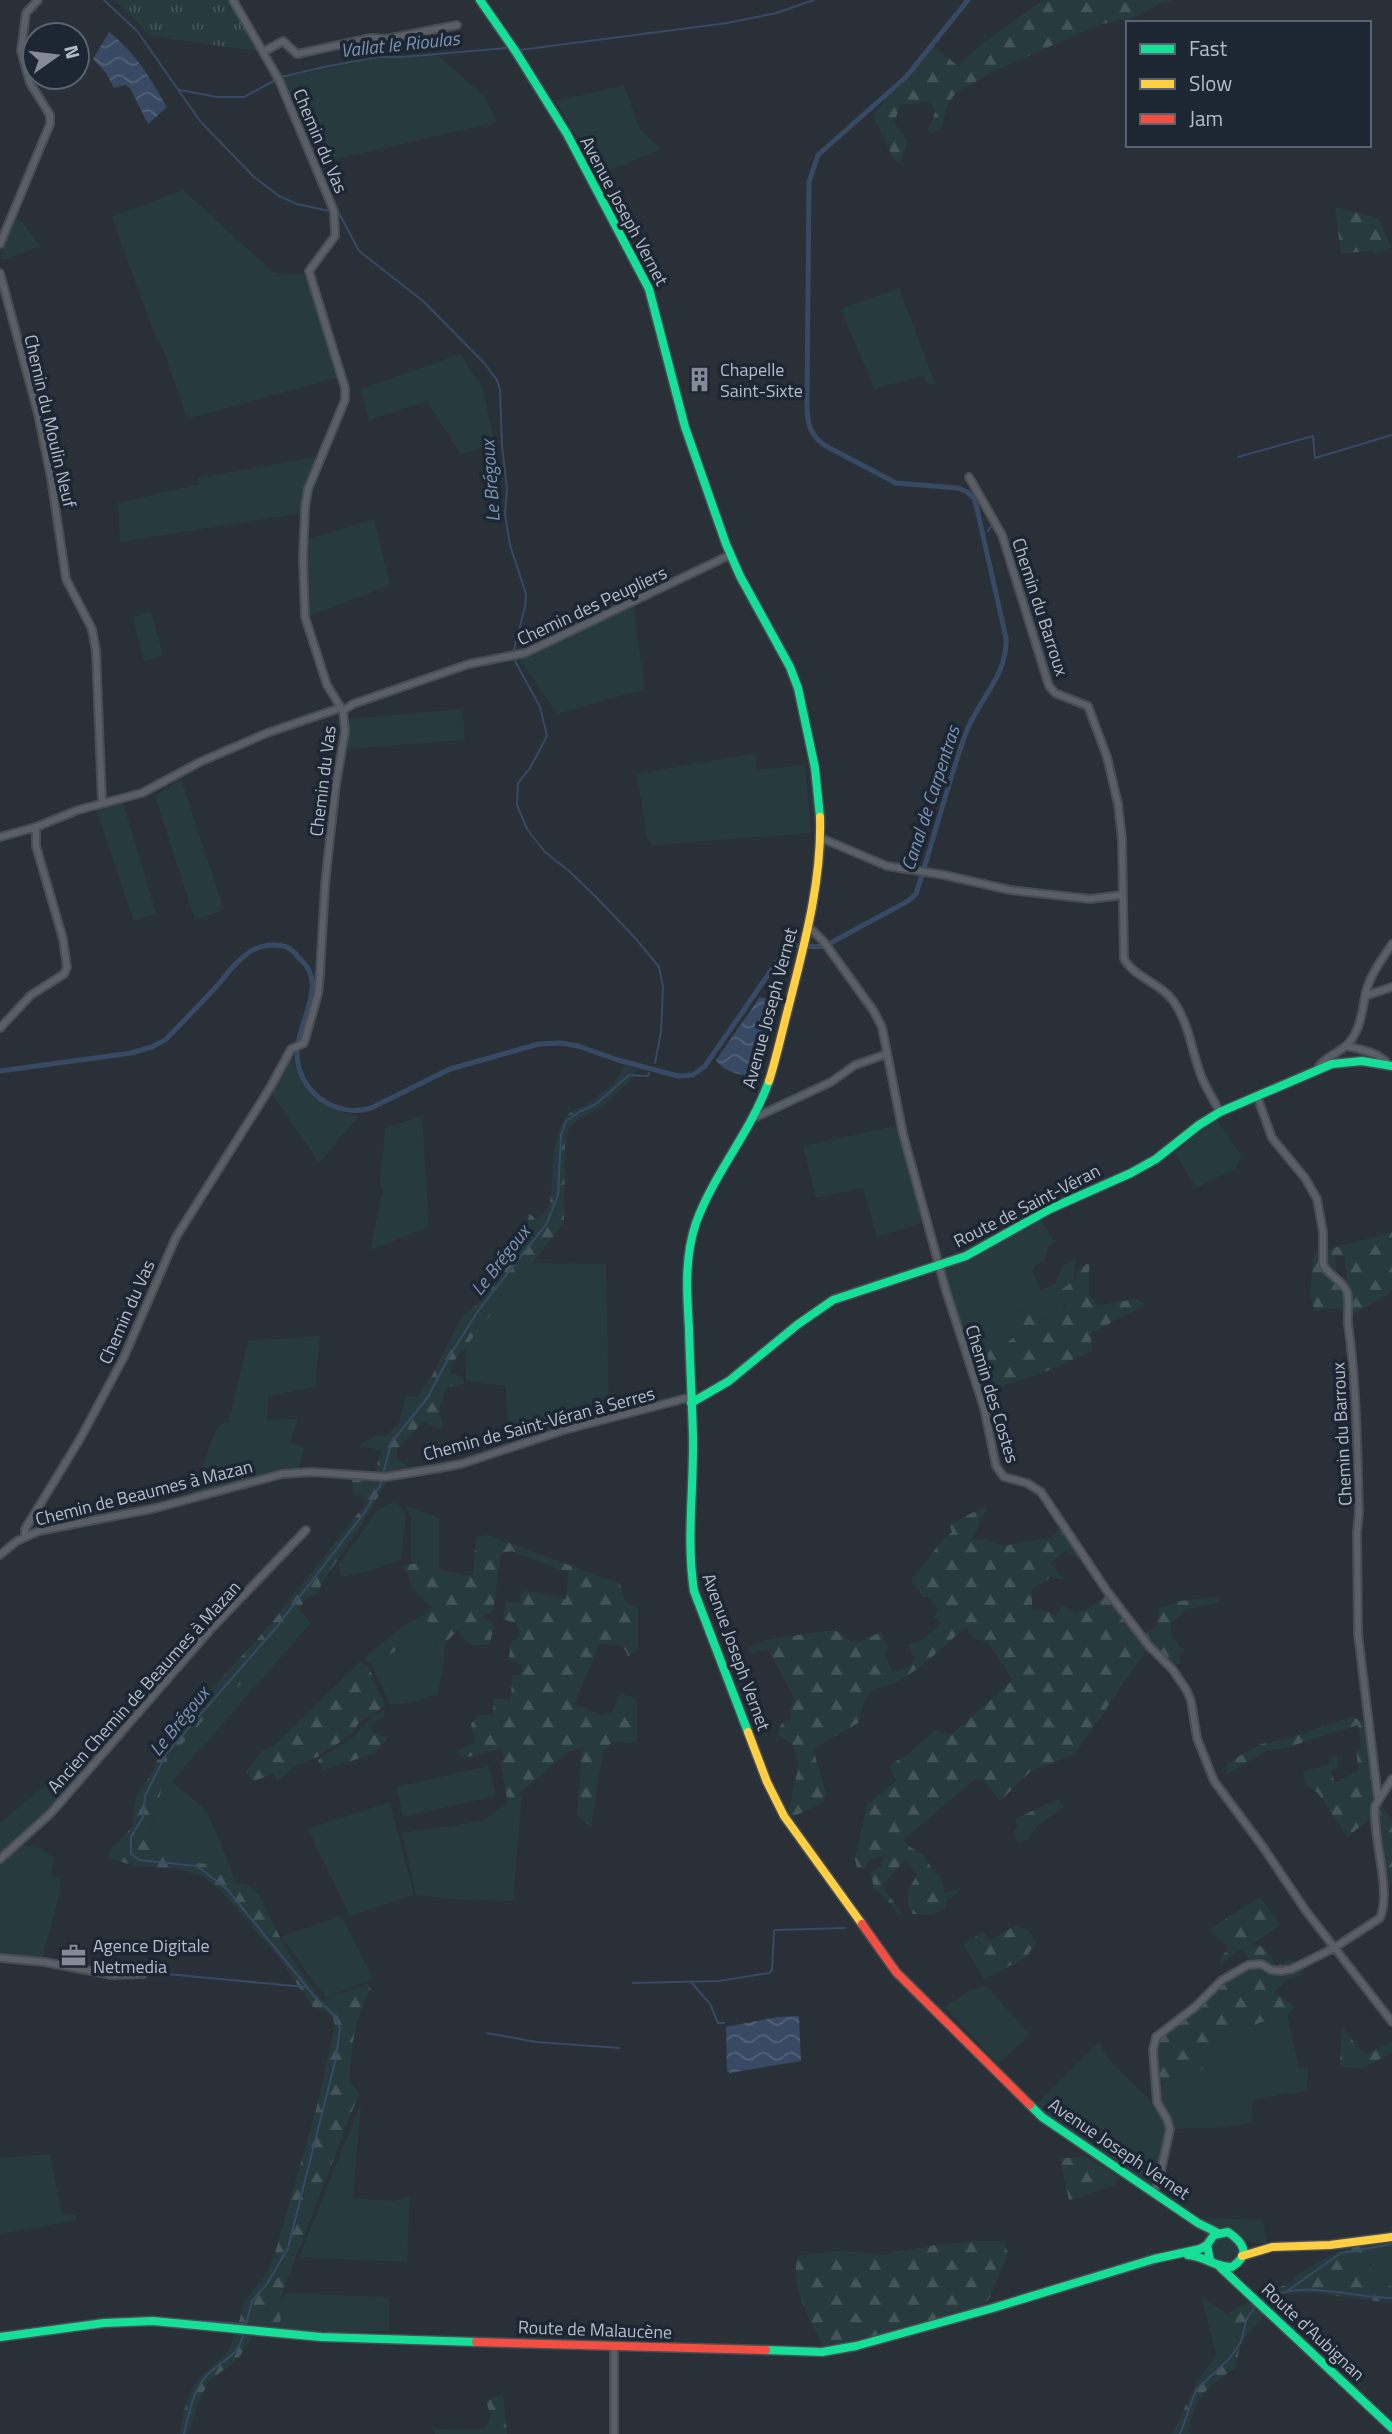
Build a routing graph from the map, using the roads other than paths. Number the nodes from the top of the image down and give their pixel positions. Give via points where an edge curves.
1 (38, 0) edge
2 (233, 0) edge
3 (480, 0) edge
4 (457, 25) dead end
5 (263, 52) junction
6 (0, 244) edge
7 (0, 273) edge
8 (969, 477) dead end
9 (730, 555) junction
10 (342, 709) junction
11 (102, 802) junction
12 (36, 827) junction
13 (0, 838) edge
14 (821, 838) junction
15 (1122, 895) junction
16 (808, 926) junction
17 (1392, 944) edge
18 (1392, 987) edge
19 (1365, 996) junction
20 (0, 1028) edge
21 (1346, 1046) junction
22 (887, 1054) junction
23 (1390, 1066) edge
24 (1317, 1070) junction
25 (1257, 1096) junction
26 (1220, 1112) junction
27 (754, 1118) junction
28 (939, 1266) junction
29 (691, 1398) junction
30 (311, 1472) joint
31 (306, 1530) dead end
32 (25, 1537) junction
33 (0, 1555) edge
34 (1392, 1779) edge
35 (1378, 1798) junction
36 (0, 1859) edge
37 (1334, 1948) junction
38 (0, 1958) edge
39 (143, 1974) dead end
40 (1392, 2022) edge
41 (1153, 2193) junction
42 (1198, 2223) junction
43 (1218, 2233) junction
44 (1392, 2237) edge
45 (1240, 2240) junction
46 (1208, 2243) junction
47 (1265, 2248) junction
48 (1177, 2254) junction
49 (1240, 2259) junction
50 (1210, 2260) junction
51 (1220, 2267) junction
52 (1242, 2287) junction
53 (0, 2337) edge
54 (614, 2346) junction
55 (1392, 2428) edge
56 (614, 2434) edge

1 - 6 street via 26,13 21,51 50,124
2 - 5 street, Chemin du Vas
3 - 9 street, Avenue Joseph Vernet via 586,168 648,286 674,389
4 - 5 street via 297,54 283,41
5 - 10 street, Chemin du Vas via 283,89 334,213 336,229 309,271 345,400 307,489 303,557 305,617 327,685
7 - 11 street, Chemin du Moulin Neuf via 39,418 66,579 92,629
8 - 15 street, Chemin du Barroux via 1002,535 1049,686 1088,706 1097,726 1118,804
9 - 10 street, Chemin des Peupliers via 515,657 469,664
9 - 14 street, Avenue Joseph Vernet via 798,686 815,763
10 - 11 street, Chemin des Peupliers via 267,733 142,793
10 - 32 street, Chemin du Vas via 345,731 325,885 318,994 304,1043 291,1049 176,1237 124,1357 25,1529
11 - 12 street, Chemin des Peupliers
12 - 13 street, Chemin des Peupliers
12 - 20 street via 36,846 67,967 64,974 31,995
14 - 15 street via 875,863 1010,890 1090,900
14 - 16 street, Avenue Joseph Vernet
15 - 26 street, Chemin du Barroux via 1124,959 1174,1002 1201,1076
16 - 22 street, Chemin des Costes via 879,1020
16 - 27 street, Avenue Joseph Vernet via 772,1072
17 - 19 street via 1376,967
18 - 19 street
19 - 21 street via 1359,1023
21 - 23 street via 1377,1056
21 - 24 street
22 - 27 street via 855,1065 810,1093
22 - 28 street, Chemin des Costes
23 - 24 street, Route de Saint-Véran via 1349,1060
24 - 25 street, Route de Saint-Véran
25 - 26 street, Route de Saint-Véran
25 - 35 street, Chemin du Barroux via 1272,1138 1306,1178 1317,1199 1323,1231 1322,1264 1348,1294 1359,1499 1358,1634
26 - 28 street, Route de Saint-Véran via 1131,1173
27 - 29 street, Avenue Joseph Vernet via 702,1205 690,1240
28 - 29 street, Route de Saint-Véran via 833,1300 760,1358
28 - 37 street, Chemin des Costes via 999,1472 1041,1492 1107,1591 1187,1691 1197,1738 1214,1781
29 - 30 street, Chemin de Saint-Véran à Serres via 564,1430 461,1464 382,1477
29 - 41 street, Avenue Joseph Vernet via 689,1546 694,1591 784,1816 908,1986 1042,2117
30 - 32 street, Chemin de Beaumes à Mazan via 282,1474
31 - 36 street, Ancien Chemin de Beaumes à Mazan via 211,1629 51,1813
32 - 33 street
34 - 35 street
35 - 37 street, Chemin du Barroux via 1374,1811 1387,1871 1386,1912
37 - 40 street, Chemin des Costes
37 - 41 street via 1292,1969 1248,1965 1222,1980 1156,2037 1157,2102 1170,2129
38 - 39 street via 112,1975
41 - 42 street, Avenue Joseph Vernet
42 - 43 street, Avenue Joseph Vernet
42 - 46 street
43 - 45 street via 1228,2232
43 - 46 street
44 - 47 street
45 - 47 street
45 - 49 street
46 - 48 street, Route de Malaucène
46 - 50 street
47 - 49 street
48 - 50 street
48 - 54 street, Route de Malaucène via 831,2351
49 - 51 street via 1230,2267
49 - 52 street, Route d'Aubignan via 1237,2274
50 - 51 street
51 - 52 street, Route d'Aubignan
52 - 55 street, Route d'Aubignan
53 - 54 street, Route de Malaucène via 130,2321 331,2338
54 - 56 street

